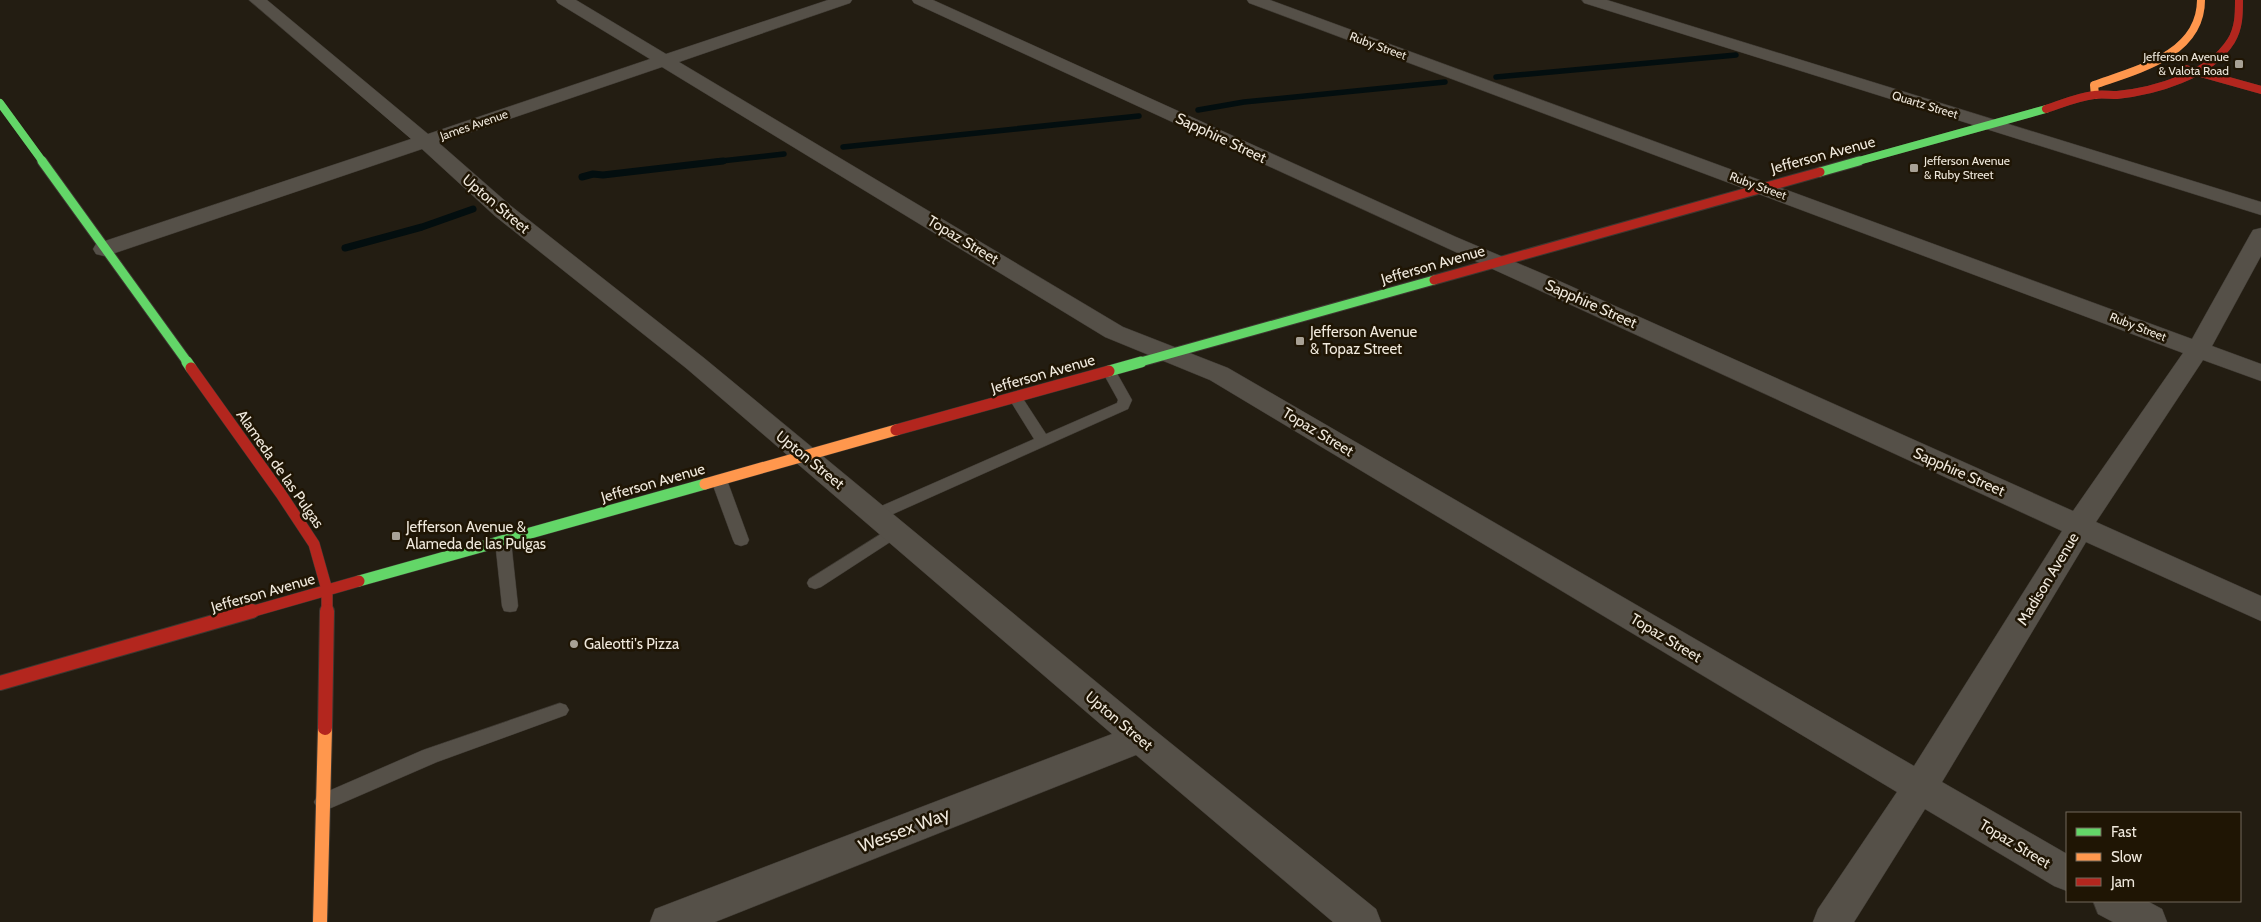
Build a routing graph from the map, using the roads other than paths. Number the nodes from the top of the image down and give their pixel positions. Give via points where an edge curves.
1 (257, 0) edge
2 (564, 0) edge
3 (844, 0) edge
4 (920, 0) edge
5 (1255, 0) edge
6 (1590, 0) edge
7 (2201, 0) edge
8 (2239, 0) edge
9 (664, 60) junction
10 (2158, 60) junction
11 (2196, 73) junction
12 (2261, 90) edge
13 (2095, 96) junction
14 (0, 103) edge
15 (1989, 125) junction
16 (426, 142) junction
17 (1761, 188) junction
18 (2261, 209) edge
19 (2261, 235) edge
20 (104, 249) junction
21 (1496, 263) junction
22 (2198, 350) junction
23 (1169, 354) junction
24 (1109, 371) junction
25 (2261, 373) edge
26 (1015, 397) junction
27 (1043, 442) junction
28 (805, 456) junction
29 (719, 480) junction
30 (885, 523) junction
31 (2079, 527) junction
32 (741, 540) dead end
33 (502, 541) junction
34 (814, 583) dead end
35 (327, 590) junction
36 (510, 606) dead end
37 (2261, 609) edge
38 (0, 683) edge
39 (560, 710) dead end
40 (1140, 738) junction
41 (1920, 787) junction
42 (324, 802) junction
43 (2066, 873) edge
44 (2114, 902) edge
45 (320, 922) edge
46 (669, 922) edge
47 (1362, 922) edge
48 (1832, 922) edge
49 (2148, 922) edge

1 - 16 street, Upton Street
2 - 9 street, Topaz Street
3 - 9 street, James Avenue
4 - 21 street, Sapphire Street
5 - 17 street, Ruby Street
6 - 15 street, Quartz Street
7 - 10 main road via 2203,13 2189,38
8 - 11 main road, Jefferson Avenue via 2241,24 2224,52
9 - 16 street, James Avenue
9 - 23 street, Topaz Street via 1114,332
10 - 11 main road
10 - 13 main road via 2094,85
11 - 12 main road
11 - 13 main road, Jefferson Avenue via 2115,97
13 - 15 main road, Jefferson Avenue
14 - 20 main road, Alameda de las Pulgas
15 - 17 main road, Jefferson Avenue
15 - 18 street, Quartz Street
16 - 20 street, James Avenue
16 - 28 street, Upton Street via 503,211 695,363
17 - 21 main road, Jefferson Avenue
17 - 22 street, Ruby Street
19 - 22 street, Madison Avenue
20 - 35 main road, Alameda de las Pulgas via 314,544
21 - 23 main road, Jefferson Avenue
21 - 31 street, Sapphire Street
22 - 25 street, Ruby Street
22 - 31 street, Madison Avenue
23 - 24 main road, Jefferson Avenue
23 - 41 street, Topaz Street via 1219,374
24 - 26 main road, Jefferson Avenue
24 - 27 lane via 1125,400 1123,406
26 - 27 lane
26 - 28 main road, Jefferson Avenue
27 - 30 lane
28 - 29 main road, Jefferson Avenue
28 - 30 street, Upton Street
29 - 32 lane
29 - 33 main road, Jefferson Avenue
30 - 34 lane
30 - 40 street, Upton Street
31 - 37 street, Sapphire Street
31 - 41 street, Madison Avenue
33 - 35 main road, Jefferson Avenue
33 - 36 lane
35 - 38 main road, Jefferson Avenue
35 - 42 main road, Alameda de las Pulgas
39 - 42 lane via 430,756
40 - 46 street, Wessex Way
40 - 47 street, Upton Street
41 - 43 street, Topaz Street
41 - 48 street, Madison Avenue
42 - 45 main road, Alameda de las Pulgas
44 - 49 street

